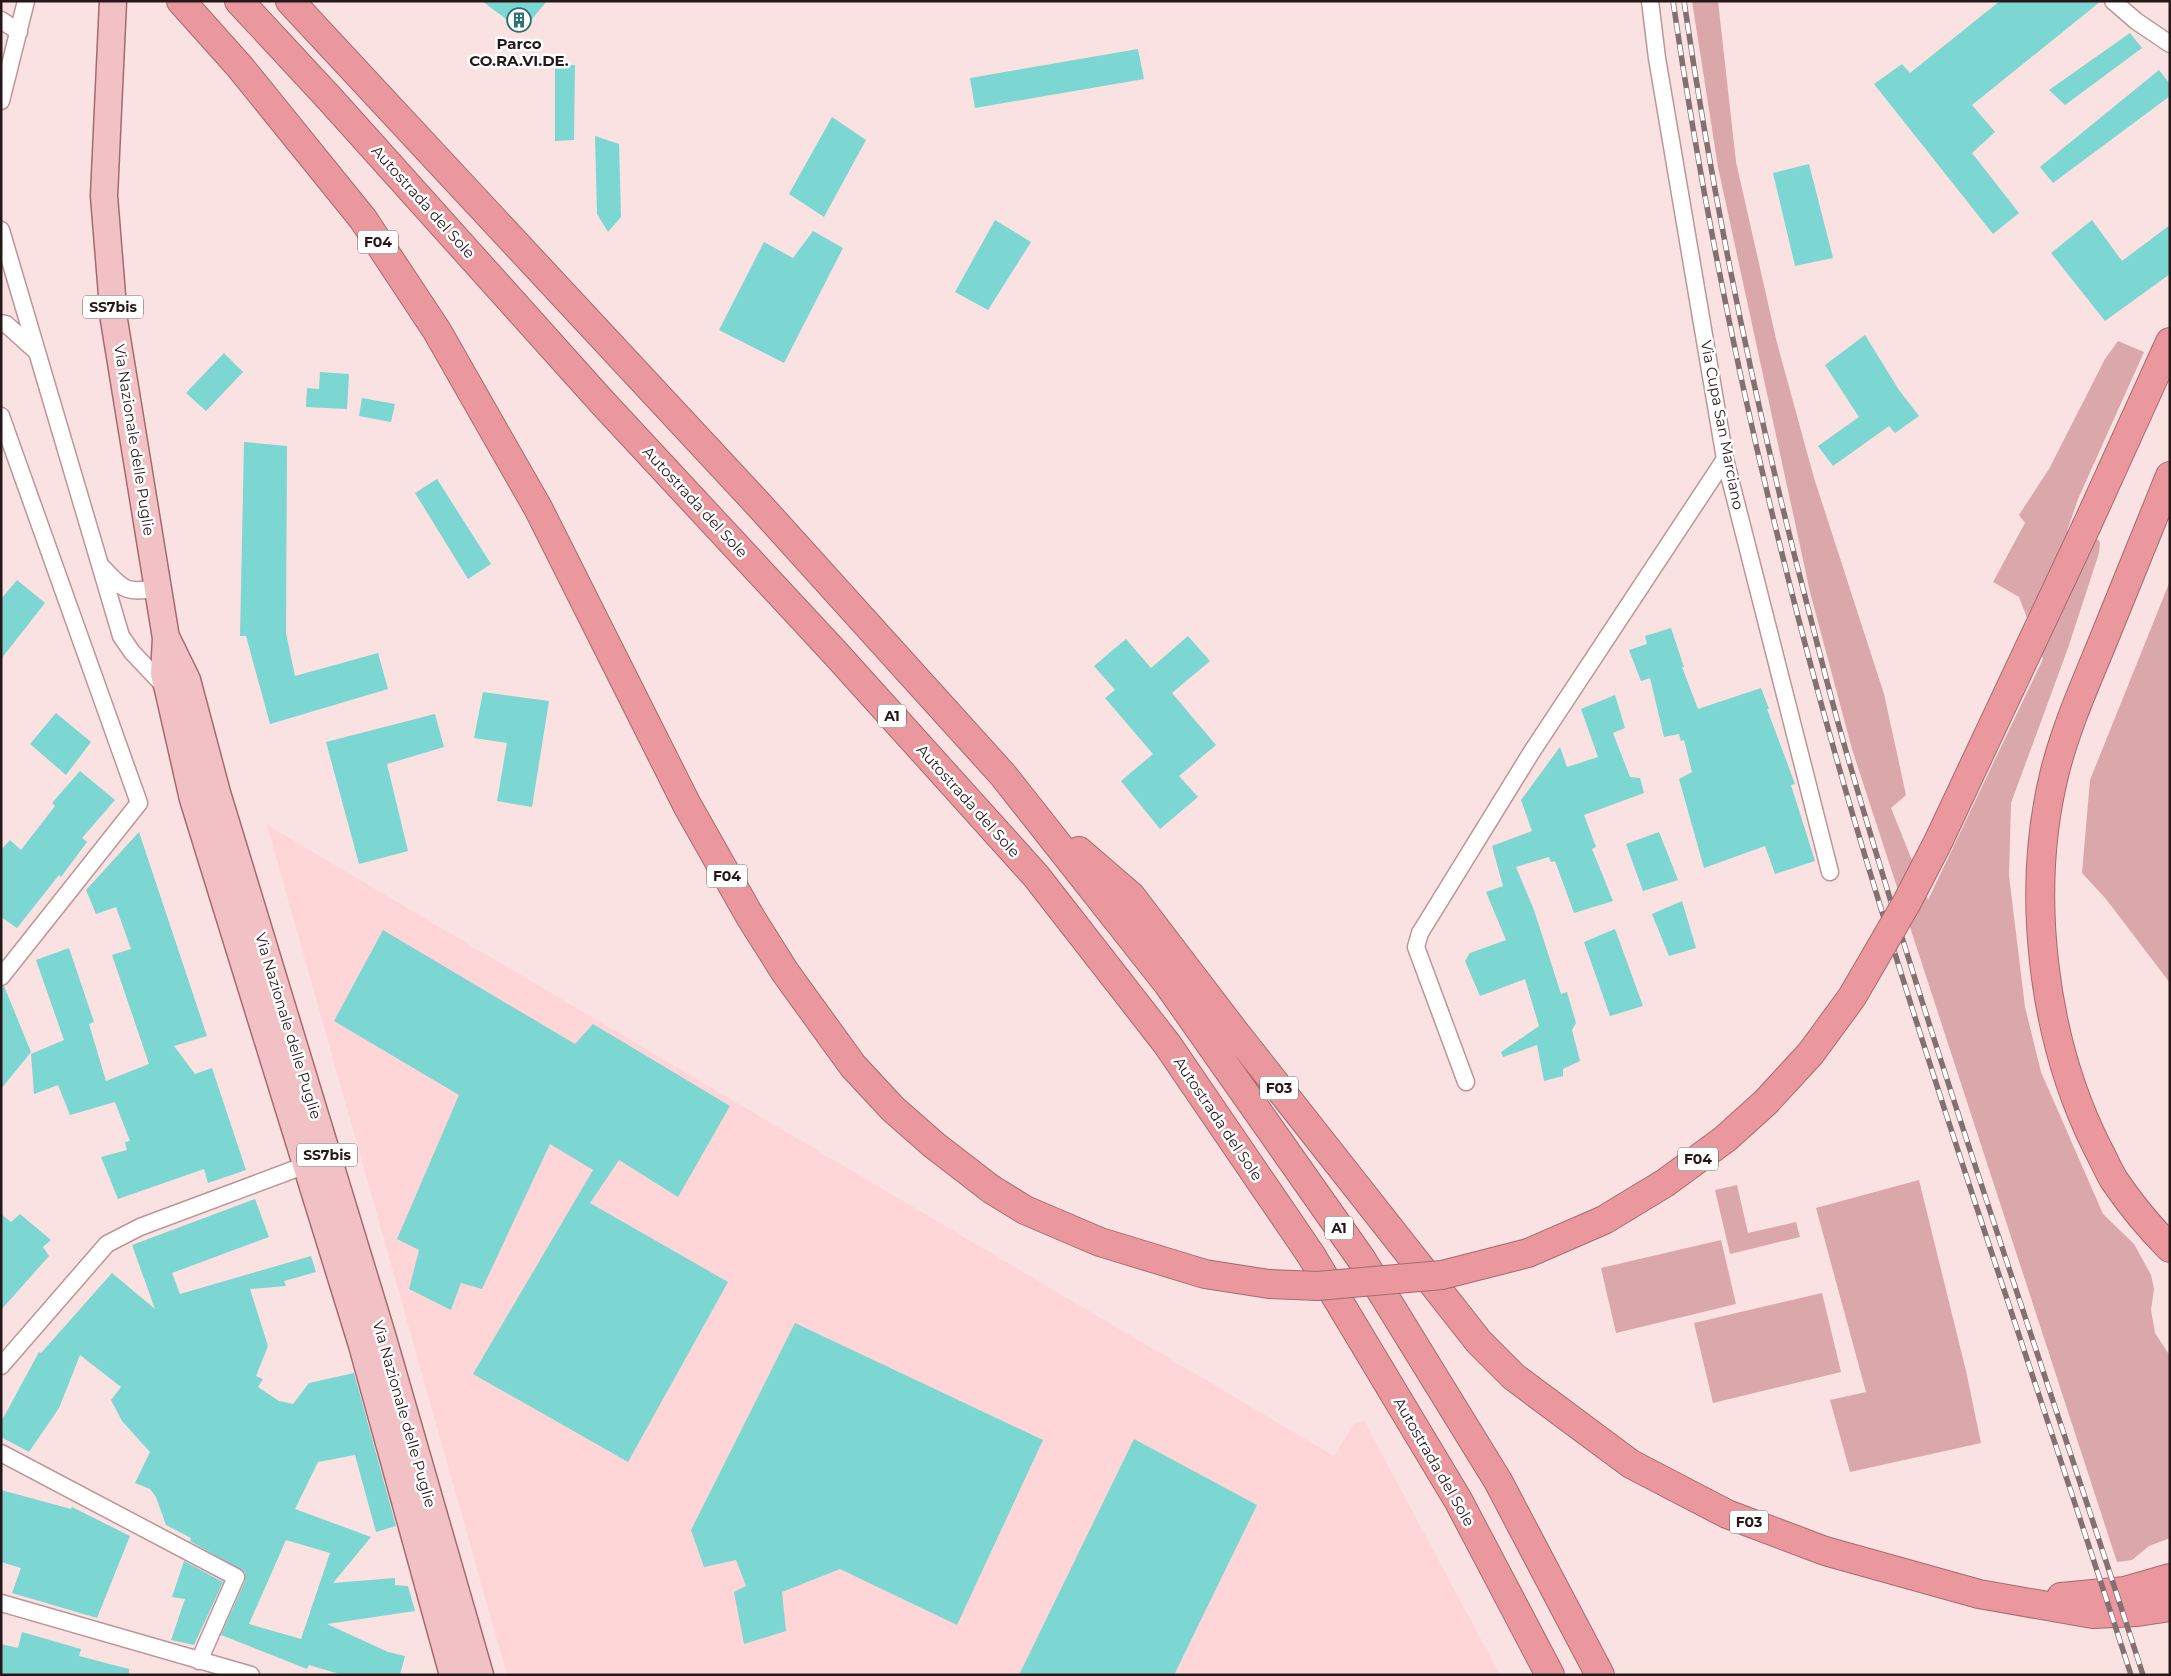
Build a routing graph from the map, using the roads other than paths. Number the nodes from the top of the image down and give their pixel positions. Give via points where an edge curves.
1 (26, 1) edge
2 (181, 1) edge
3 (239, 1) edge
4 (290, 1) edge
5 (1650, 1) edge
6 (2113, 1) edge
7 (112, 11) edge
8 (1, 20) edge
9 (19, 32) junction
10 (2170, 44) edge
11 (1, 101) edge
12 (1, 230) edge
13 (1, 323) edge
14 (2170, 342) edge
15 (36, 351) junction
16 (1, 416) edge
17 (1726, 458) junction
18 (2170, 476) edge
19 (102, 567) junction
20 (159, 588) junction
21 (166, 638) junction
22 (168, 689) junction
23 (1032, 811) junction
24 (1830, 872) dead end
25 (1, 977) edge
26 (1466, 1082) dead end
27 (318, 1161) junction
28 (2170, 1248) edge
29 (1, 1366) edge
30 (1, 1453) edge
31 (2170, 1578) edge
32 (2015, 1600) junction
33 (1, 1603) edge
34 (2170, 1607) edge
35 (199, 1661) junction
36 (251, 1675) edge
37 (453, 1675) edge
38 (480, 1675) edge
39 (1550, 1675) edge
40 (1600, 1675) edge

1 - 9 street
2 - 14 highway, F04, bridge via 240,67 363,219 437,332 538,508 687,805 751,918 785,972 853,1066 893,1109 934,1145 991,1189 1025,1210 1100,1242 1195,1271 1269,1284 1317,1286 1442,1275 1528,1253 1604,1220 1665,1183 1725,1139 1766,1102 1811,1053 1852,997 1906,904 2087,525
3 - 39 highway, Autostrada del Sole / A1 via 1036,876 1167,1044 1311,1255 1458,1500
4 - 23 highway, A1 via 752,498
5 - 17 street, Via Cupa San Marciano
6 - 10 street
7 - 20 main road, Via Nazionale delle Puglie / SS7bis via 104,196 116,330
8 - 9 street
9 - 11 street
12 - 15 street
13 - 15 street
15 - 19 street
16 - 25 street via 139,803
17 - 24 street, Via Cupa San Marciano
17 - 26 street via 1531,753 1420,933 1416,947
18 - 28 highway via 2071,719 2055,771 2046,823 2040,892 2046,982 2058,1044 2080,1113 2113,1179 2144,1222
19 - 20 street via 132,592
19 - 22 street via 121,636
20 - 21 main road, Via Nazionale delle Puglie / SS7bis
21 - 22 main road, Via Nazionale delle Puglie / SS7bis via 164,674
21 - 27 main road, Via Nazionale delle Puglie / SS7bis via 187,680
22 - 27 main road, Via Nazionale delle Puglie / SS7bis via 193,799
23 - 32 highway, F03 via 1131,896 1479,1342 1514,1377 1630,1464 1728,1514 1825,1551 1979,1594
23 - 40 highway, A1 via 1168,984 1362,1260 1498,1481
27 - 29 street via 140,1226 106,1244
27 - 37 main road, Via Nazionale delle Puglie / SS7bis via 362,1346
27 - 38 main road, Via Nazionale delle Puglie / SS7bis via 382,1335
30 - 35 street via 236,1577
31 - 32 highway via 2125,1591
32 - 34 highway, F03 via 2093,1614
33 - 35 street
35 - 36 street

